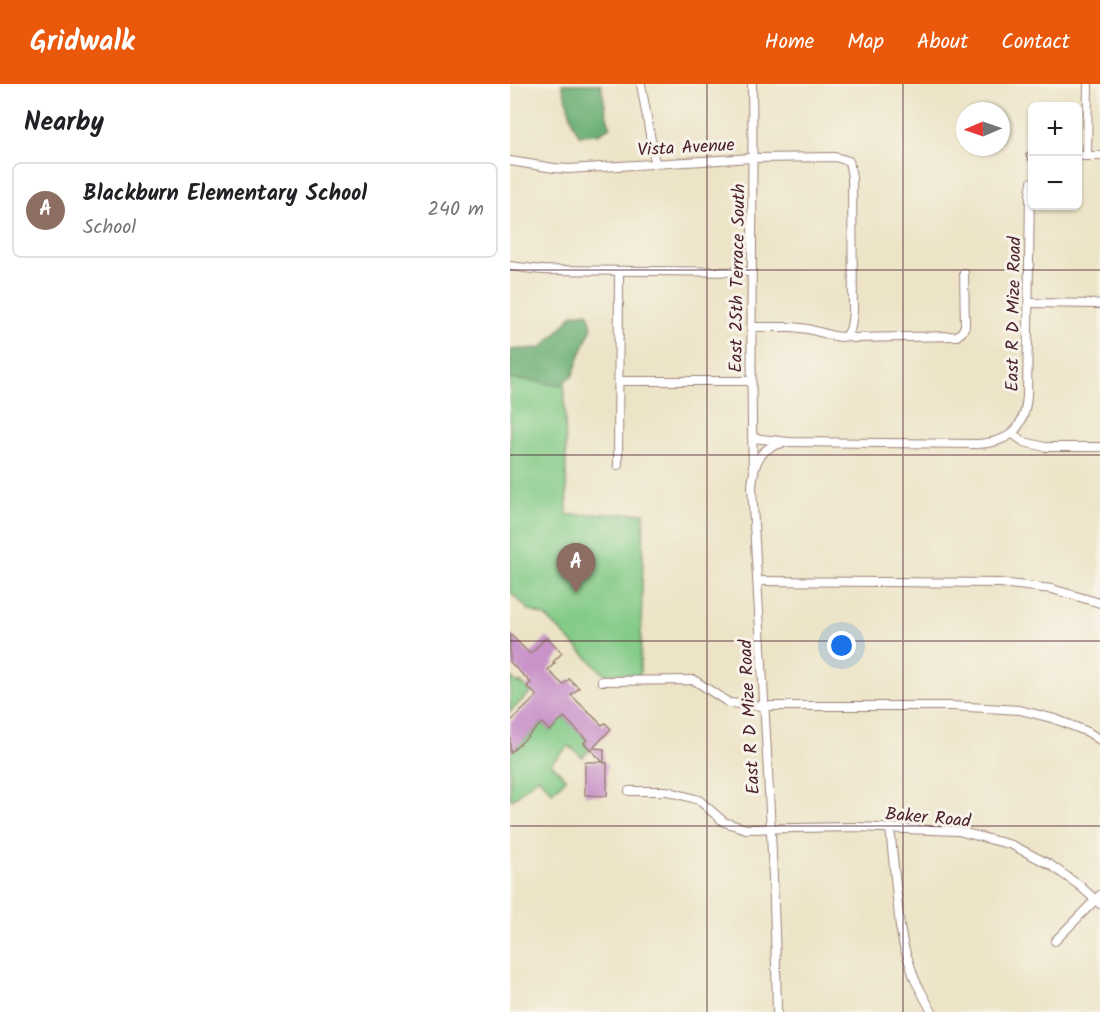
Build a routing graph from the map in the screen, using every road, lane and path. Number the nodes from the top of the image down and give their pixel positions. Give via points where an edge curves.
1 (641, 84) edge
2 (752, 84) edge
3 (1088, 84) edge
4 (1082, 156) edge
5 (1087, 156) junction
6 (1100, 156) edge
7 (753, 158) junction
8 (510, 161) edge
9 (655, 163) junction
10 (1030, 210) edge
11 (510, 266) edge
12 (620, 271) junction
13 (752, 272) junction
14 (964, 273) dead end
15 (1029, 303) junction
16 (1100, 304) edge
17 (752, 327) junction
18 (847, 336) junction
19 (619, 381) junction
20 (750, 381) junction
21 (1013, 434) junction
22 (752, 438) junction
23 (789, 442) junction
24 (1100, 447) edge
25 (618, 465) dead end
26 (753, 472) junction
27 (757, 581) junction
28 (1100, 603) edge
29 (602, 681) dead end
30 (764, 706) junction
31 (1100, 740) edge
32 (629, 791) dead end
33 (770, 827) junction
34 (890, 828) junction
35 (1099, 899) edge
36 (1055, 941) dead end
37 (777, 1012) edge
38 (932, 1012) edge

1 - 9 street
2 - 7 street, East 25th Terrace South
3 - 5 street
4 - 5 street
5 - 6 street
7 - 9 street, Vista Avenue
7 - 13 street, East 25th Terrace South
7 - 18 street, Vista Avenue via 835,157 849,161 854,312
8 - 9 street, Vista Avenue via 568,169
10 - 15 street, East R D Mize Road
11 - 12 street
12 - 13 street
12 - 19 street
13 - 17 street, East 25th Terrace South
14 - 18 street via 964,327 957,336
15 - 16 street
15 - 21 street, East R D Mize Road via 1026,408
17 - 18 street via 792,327
17 - 20 street, East 25th Terrace South
19 - 20 street
19 - 25 street
20 - 22 street, East 25th Terrace South
21 - 23 street via 999,441 976,444
21 - 24 street via 1024,442 1045,447
22 - 23 street
22 - 26 street, East 25th Terrace South
23 - 26 street via 770,446 757,460
26 - 27 street, East R D Mize Road
27 - 28 street via 1000,583 1052,590
27 - 30 street, East R D Mize Road
29 - 30 street via 694,680 729,703
30 - 31 street via 1020,710 1055,719
30 - 33 street, East R D Mize Road
32 - 33 street, Baker Road via 667,791 699,800 724,822 746,828
33 - 34 street, Baker Road
33 - 37 street, East R D Mize Road
34 - 35 street, Baker Road via 958,831 1012,845 1049,864
34 - 38 street via 904,947
35 - 36 street

